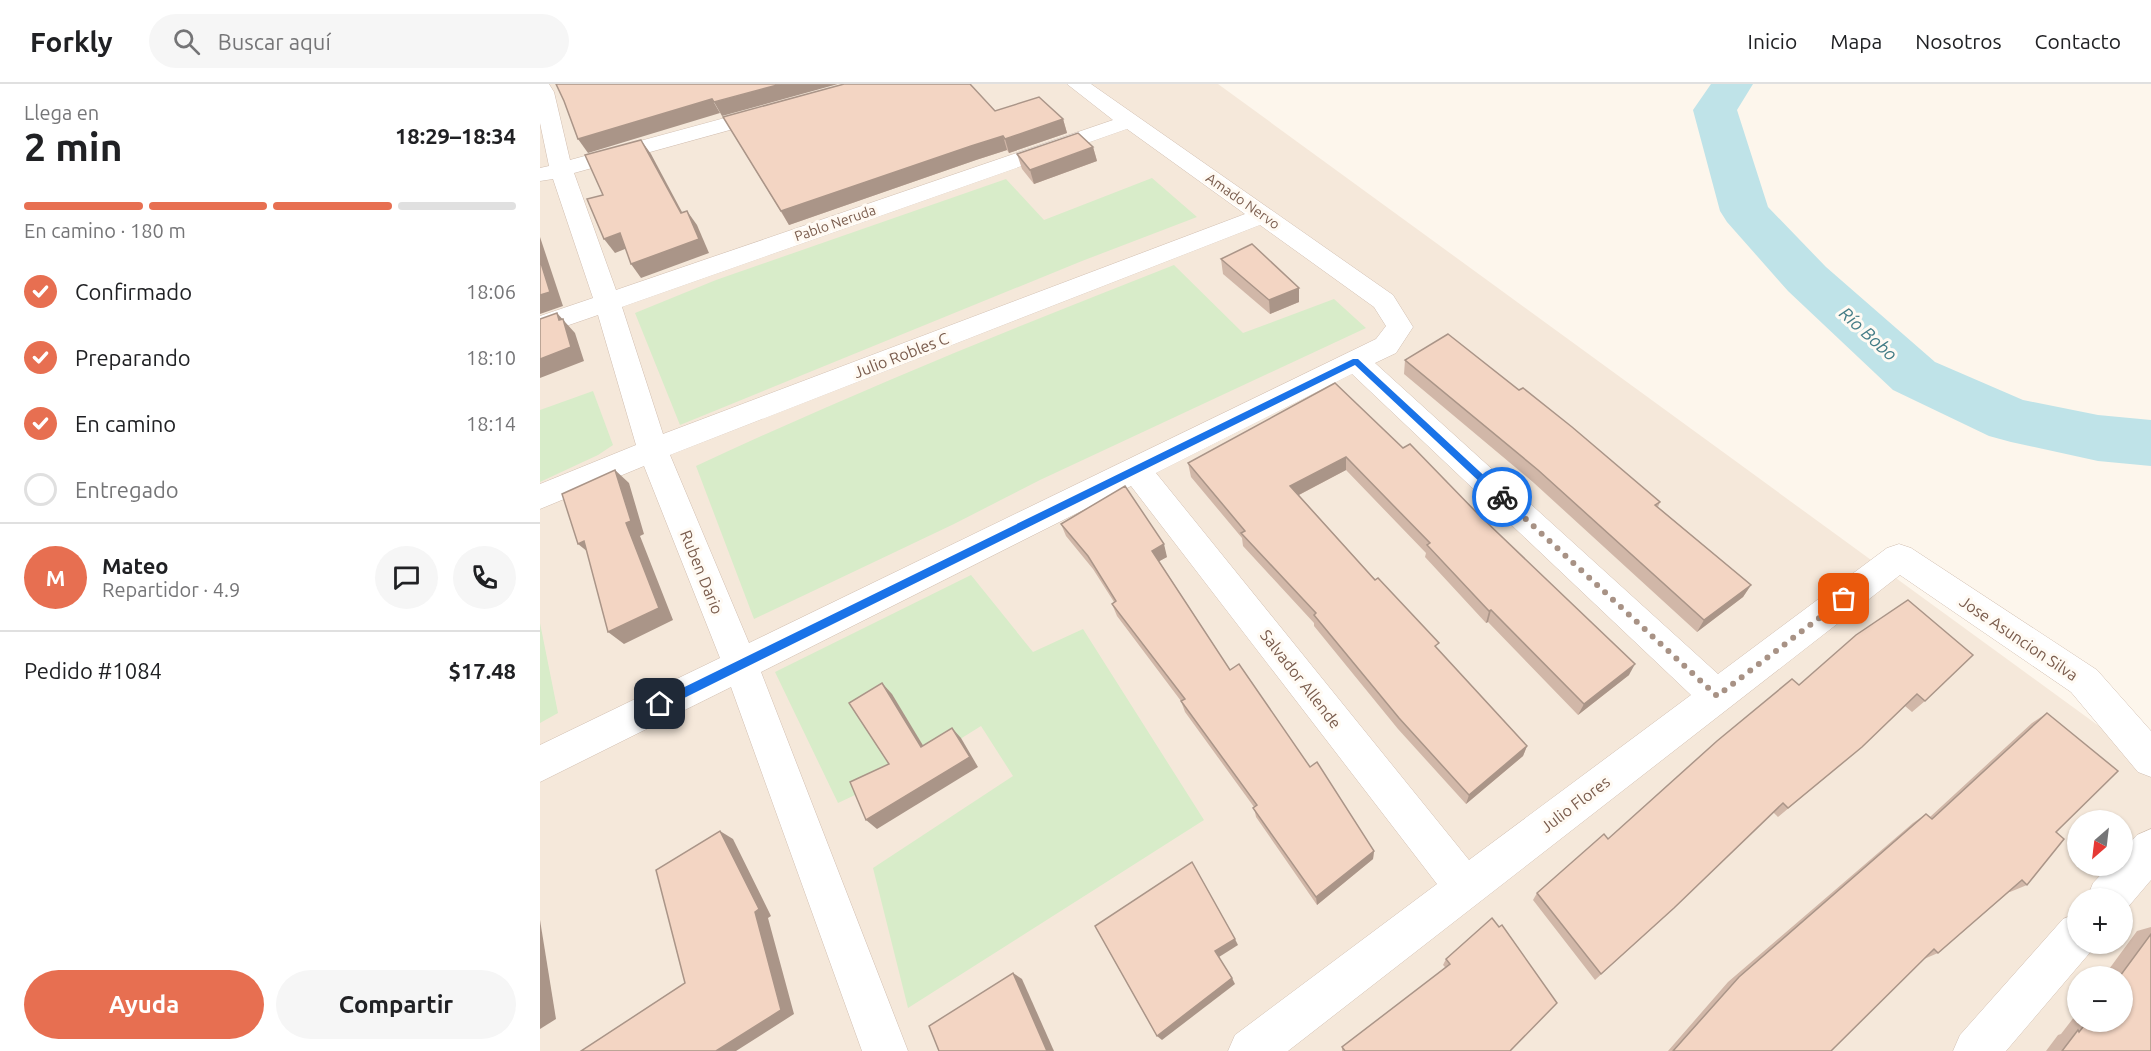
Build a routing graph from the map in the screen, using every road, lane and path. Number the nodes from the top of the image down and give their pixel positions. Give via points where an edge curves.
1 (1077, 84) edge
2 (547, 89) edge
3 (790, 106) edge
4 (1130, 121) junction
5 (551, 172) edge
6 (1263, 215) junction
7 (607, 302) junction
8 (540, 326) edge
9 (1355, 361) junction
10 (652, 450) junction
11 (1136, 470) junction
12 (540, 497) edge
13 (1899, 557) joint
14 (740, 664) junction
15 (1717, 696) junction
16 (2151, 759) edge
17 (540, 764) edge
18 (2151, 849) edge
19 (1466, 888) junction
20 (2117, 888) edge
21 (2067, 947) edge
22 (885, 1051) edge
23 (1251, 1051) edge
24 (1976, 1051) edge

1 - 4 street, Amado Nervo
2 - 5 street, Ruben Dario
3 - 5 street
4 - 6 street, Amado Nervo
4 - 7 street, Pablo Neruda
5 - 7 street, Ruben Dario
6 - 9 street, Amado Nervo via 1384,301 1400,327 1386,346
6 - 10 street, Julio Robles C
7 - 8 street, Pablo Neruda
7 - 10 street, Ruben Dario
9 - 11 street
9 - 15 street
10 - 12 street, Julio Robles C
10 - 14 street, Ruben Dario
11 - 14 street
11 - 19 street, Salvador Allende
13 - 15 street, Julio Flores
13 - 16 street, Jose Asuncion Silva via 2084,681
14 - 17 street
14 - 22 street, Ruben Dario
15 - 19 street, Julio Flores
18 - 20 street
19 - 23 street, Julio Flores
21 - 24 street

